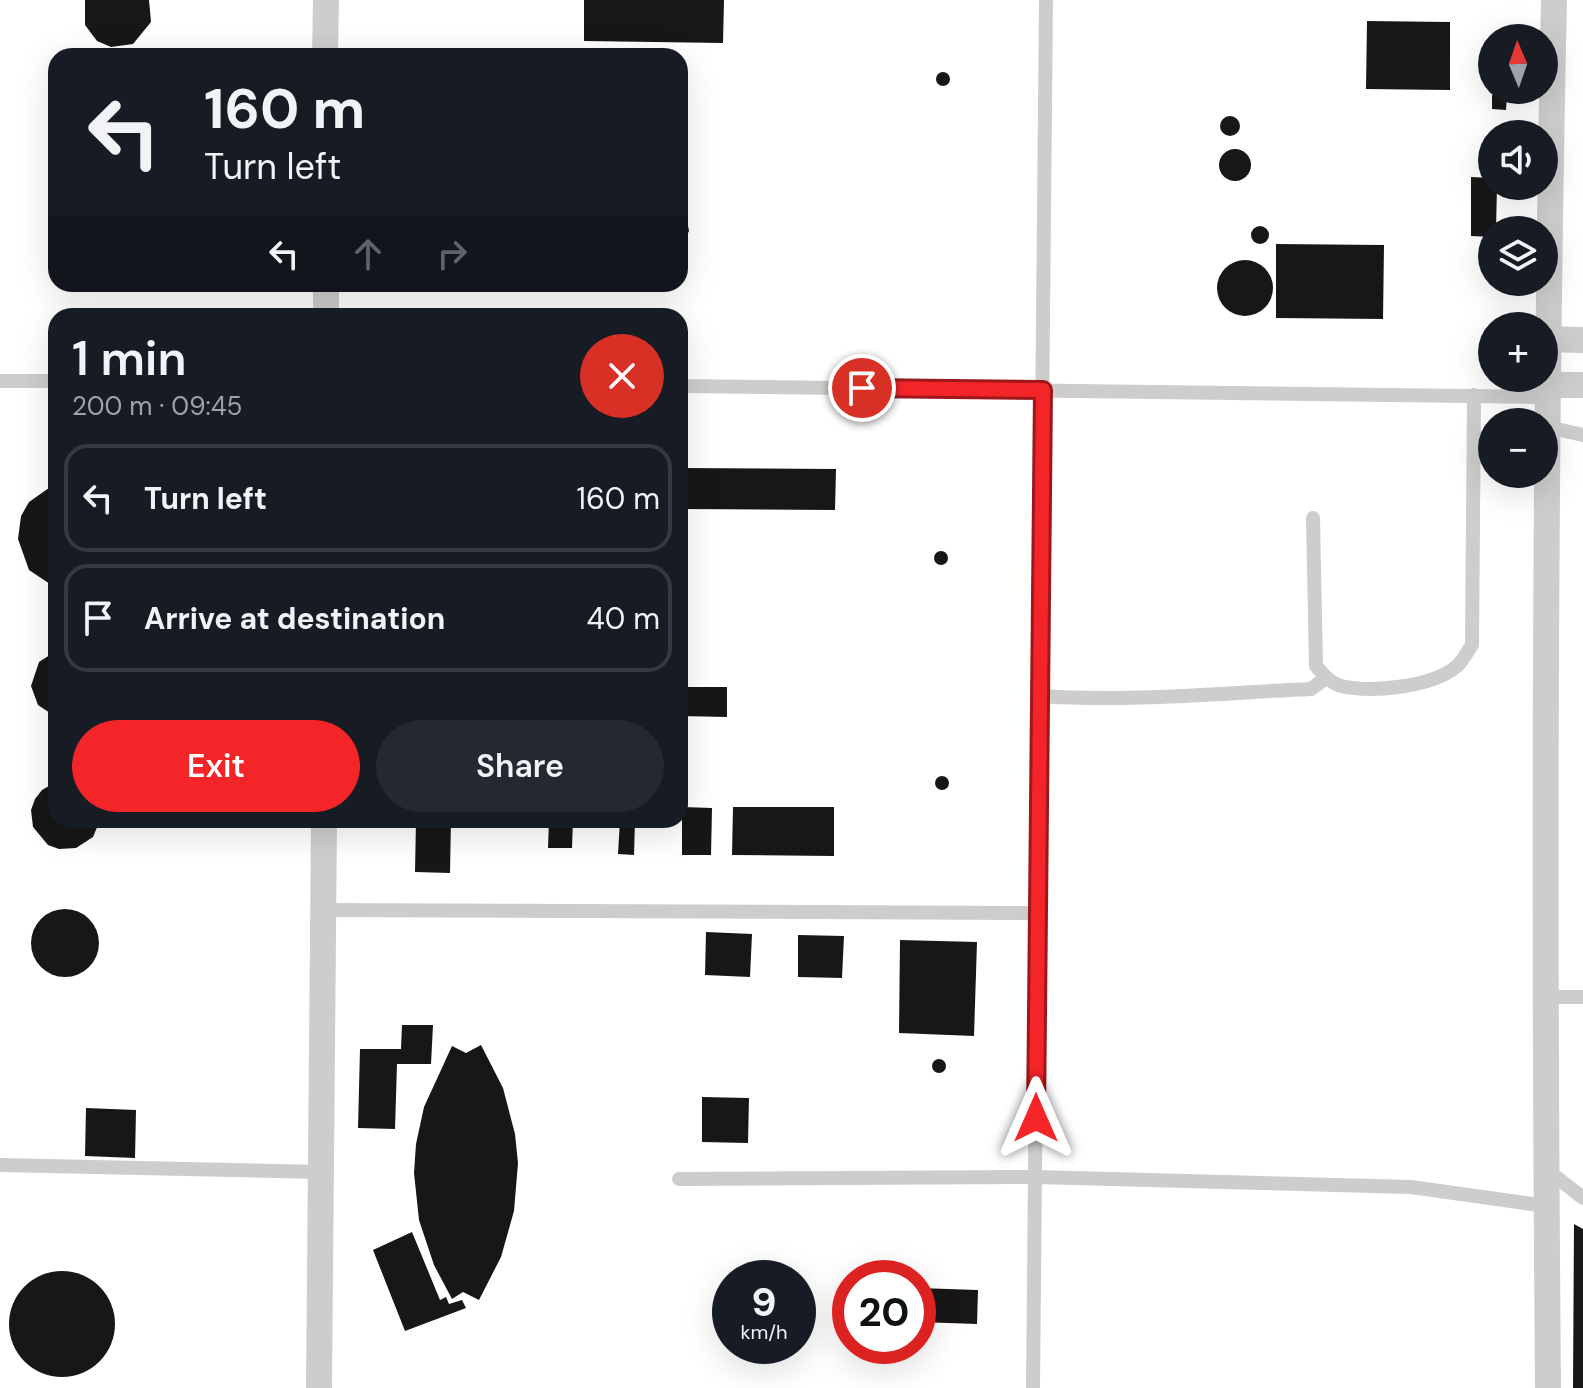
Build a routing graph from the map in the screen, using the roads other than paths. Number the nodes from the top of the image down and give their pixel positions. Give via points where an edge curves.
1 (326, 0) edge
2 (1046, 0) edge
3 (1554, 0) edge
4 (325, 48) edge
5 (1548, 312) edge
6 (1558, 339) edge
7 (1583, 340) edge
8 (0, 381) edge
9 (48, 381) edge
10 (1583, 385) edge
11 (688, 386) edge
12 (1558, 389) edge
13 (1043, 390) junction
14 (1529, 392) edge
15 (1474, 395) junction
16 (1558, 429) edge
17 (1583, 435) edge
18 (1547, 488) edge
19 (1313, 518) dead end
20 (1326, 678) junction
21 (1040, 696) junction
22 (324, 828) edge
23 (323, 910) junction
24 (1038, 913) junction
25 (1545, 997) junction
26 (1583, 997) edge
27 (0, 1165) edge
28 (1546, 1169) junction
29 (321, 1172) junction
30 (1035, 1177) junction
31 (679, 1179) dead end
32 (1583, 1198) edge
33 (1546, 1206) junction
34 (319, 1388) edge
35 (1033, 1388) edge
36 (1548, 1388) edge

1 - 4 street
2 - 13 lane
3 - 5 street
6 - 7 street
8 - 9 lane
10 - 12 street
11 - 13 lane
13 - 15 lane
13 - 21 lane
14 - 15 lane
15 - 20 lane via 1472,645 1459,665 1409,687 1340,686
16 - 17 lane
18 - 25 street
19 - 20 lane via 1316,666
20 - 21 lane via 1311,689 1160,699
21 - 24 lane
22 - 23 street
23 - 24 lane
23 - 29 street
24 - 30 lane
25 - 26 lane
25 - 28 street
27 - 29 lane
28 - 32 lane
28 - 33 street
29 - 34 street
30 - 31 lane
30 - 33 lane via 1411,1187
30 - 35 lane
33 - 36 street

